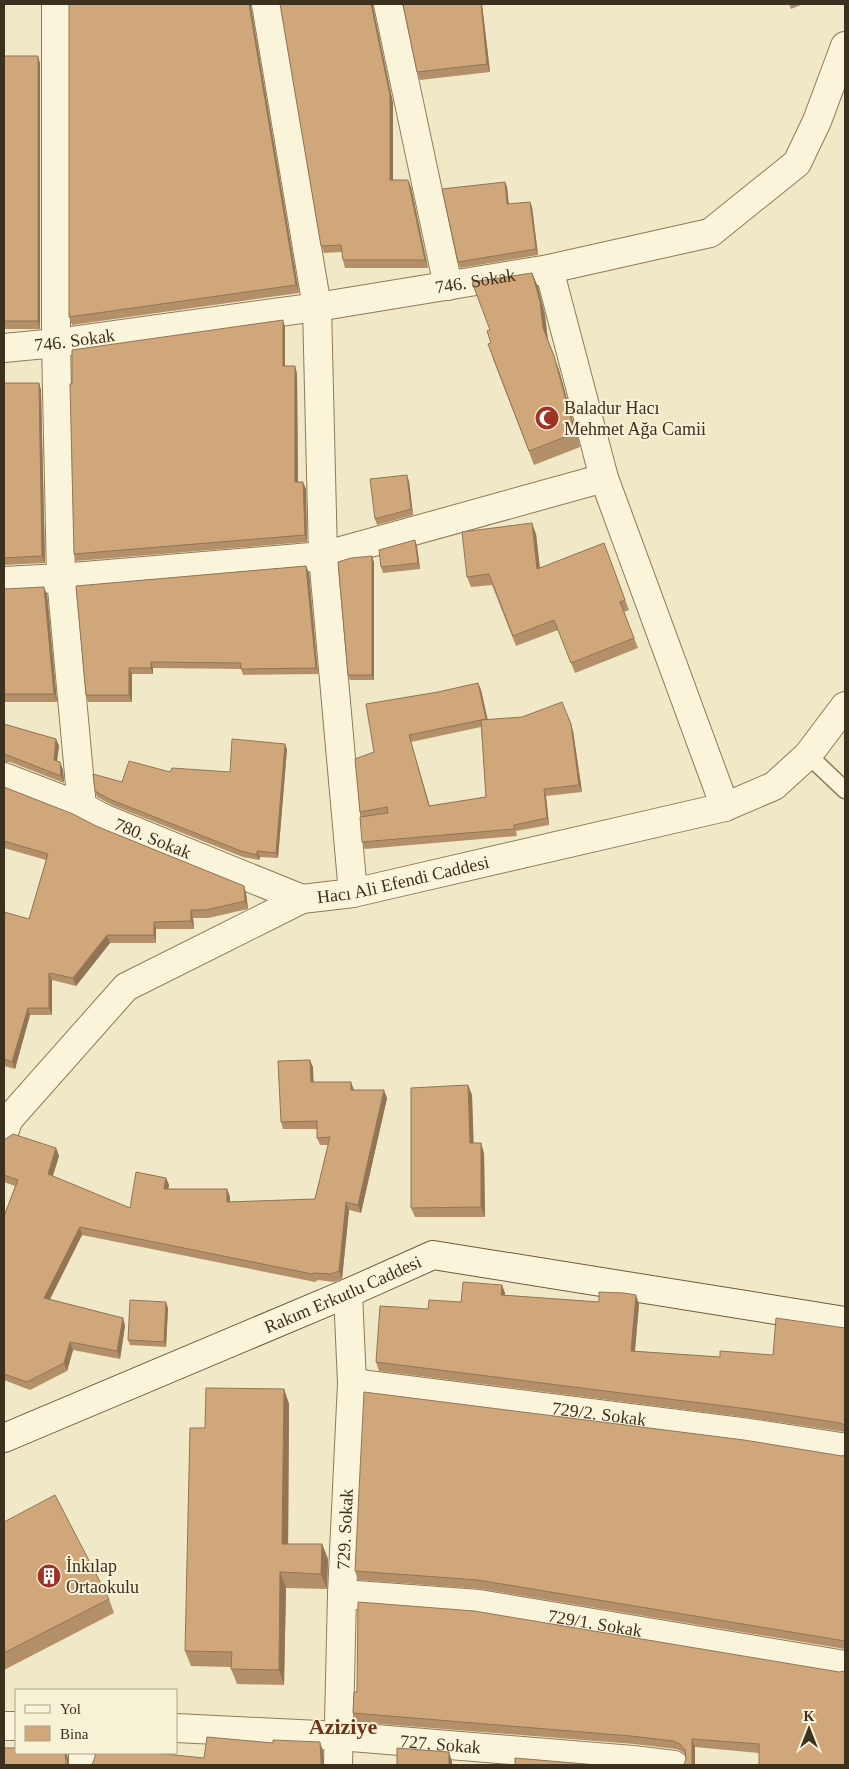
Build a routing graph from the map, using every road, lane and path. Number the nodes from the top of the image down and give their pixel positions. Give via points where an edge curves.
1 (56, 4) edge
2 (266, 4) edge
3 (388, 4) edge
4 (845, 46) edge
5 (549, 270) junction
6 (448, 286) junction
7 (318, 308) junction
8 (56, 344) junction
9 (4, 348) edge
10 (604, 478) junction
11 (323, 556) junction
12 (61, 578) junction
13 (4, 581) edge
14 (845, 706) edge
15 (808, 755) junction
16 (4, 777) edge
17 (845, 790) edge
18 (82, 807) junction
19 (725, 807) junction
20 (353, 892) junction
21 (302, 898) junction
22 (4, 1132) edge
23 (348, 1293) junction
24 (845, 1321) edge
25 (352, 1383) junction
26 (4, 1438) edge
27 (845, 1449) edge
28 (342, 1594) junction
29 (845, 1665) edge
30 (178, 1728) edge
31 (339, 1736) junction
32 (338, 1765) edge
33 (674, 1765) edge

1 - 8 street
2 - 7 street
3 - 6 street
4 - 5 street, 746. Sokak via 817,121 797,163 710,233
5 - 6 street, 746. Sokak
5 - 10 street
6 - 7 street, 746. Sokak
7 - 8 street, 746. Sokak
7 - 11 street
8 - 9 street, 746. Sokak
8 - 12 street
10 - 11 street
10 - 19 street
11 - 12 street
11 - 20 street
12 - 13 street
12 - 18 street
14 - 15 street, Hacı Ali Efendi Caddesi
15 - 17 lane
15 - 19 street, Hacı Ali Efendi Caddesi via 774,786
16 - 18 street, 780. Sokak
18 - 21 street, 780. Sokak
19 - 20 street, Hacı Ali Efendi Caddesi
20 - 21 street, Hacı Ali Efendi Caddesi
21 - 22 street, Hacı Ali Efendi Caddesi via 126,987 9,1119
23 - 24 street, Rakım Erkutlu Caddesi via 433,1255
23 - 25 street, 729. Sokak
23 - 26 street, Rakım Erkutlu Caddesi
25 - 27 street, 729/2. Sokak via 749,1433
25 - 28 street, 729. Sokak
28 - 29 street, 729/1. Sokak via 479,1604
28 - 31 street, 729. Sokak
30 - 31 street, 727. Sokak
31 - 32 street, 729. Sokak
31 - 33 street, 727. Sokak

